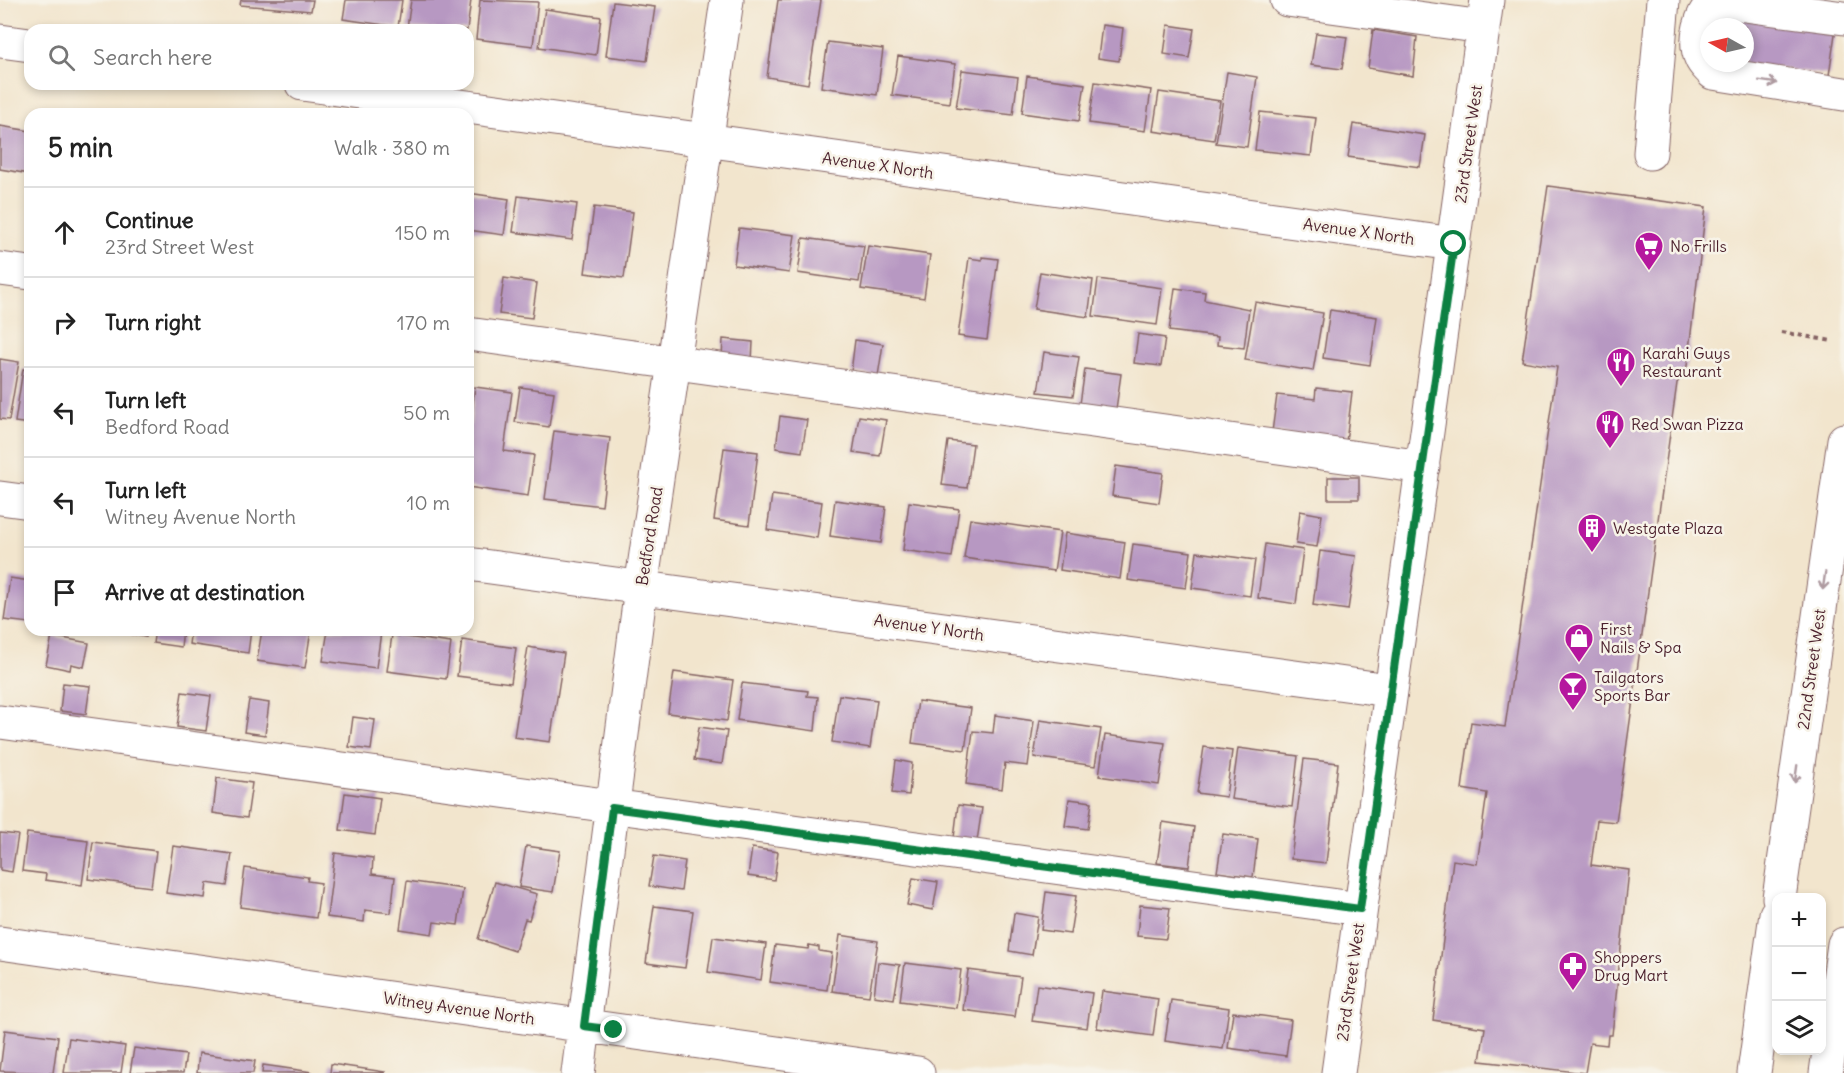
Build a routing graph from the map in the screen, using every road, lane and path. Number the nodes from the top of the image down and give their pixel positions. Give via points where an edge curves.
1 (727, 0) edge
2 (1287, 0) edge
3 (1663, 0) edge
4 (1485, 14) edge
5 (1844, 18) edge
6 (0, 41) edge
7 (24, 44) edge
8 (344, 90) edge
9 (1844, 92) edge
10 (470, 108) edge
11 (474, 109) edge
12 (708, 142) junction
13 (1650, 153) dead end
14 (1454, 244) junction
15 (0, 269) edge
16 (24, 272) edge
17 (1780, 332) dead end
18 (474, 335) edge
19 (1832, 341) dead end
20 (675, 363) junction
21 (1844, 440) edge
22 (1423, 467) junction
23 (0, 498) edge
24 (24, 501) edge
25 (474, 565) edge
26 (641, 588) junction
27 (1389, 690) junction
28 (0, 722) edge
29 (612, 808) junction
30 (1780, 893) edge
31 (1360, 909) junction
32 (0, 943) edge
33 (1772, 943) edge
34 (1844, 944) edge
35 (1842, 978) edge
36 (584, 1026) junction
37 (578, 1073) edge
38 (918, 1073) edge
39 (1338, 1073) edge
40 (1754, 1073) edge
41 (1826, 1073) edge

1 - 12 street, Bedford Road
2 - 4 street
3 - 13 street
4 - 14 street, 23rd Street West
5 -> 9 street via 1715,1 1705,9 1697,46 1701,61 1713,73
6 - 7 street
8 - 10 street, Avenue X North
11 - 12 street, Avenue X North
12 - 14 street, Avenue X North
12 - 20 street, Bedford Road
14 - 22 street, 23rd Street West
15 - 16 street
17 - 19 path
18 - 20 street
20 - 22 street
20 - 26 street, Bedford Road
21 -> 30 street, 22nd Street West
22 - 27 street, 23rd Street West
23 - 24 street
25 - 26 street, Avenue Y North
26 - 27 street, Avenue Y North
26 - 29 street, Bedford Road
27 - 31 street, 23rd Street West
28 - 29 street
29 - 31 street
29 - 36 street, Bedford Road
31 - 39 street, 23rd Street West
32 - 36 street, Witney Avenue North
33 - 40 street
34 - 35 street
35 - 41 street
36 - 37 street, Bedford Road
36 - 38 street, Witney Avenue North

